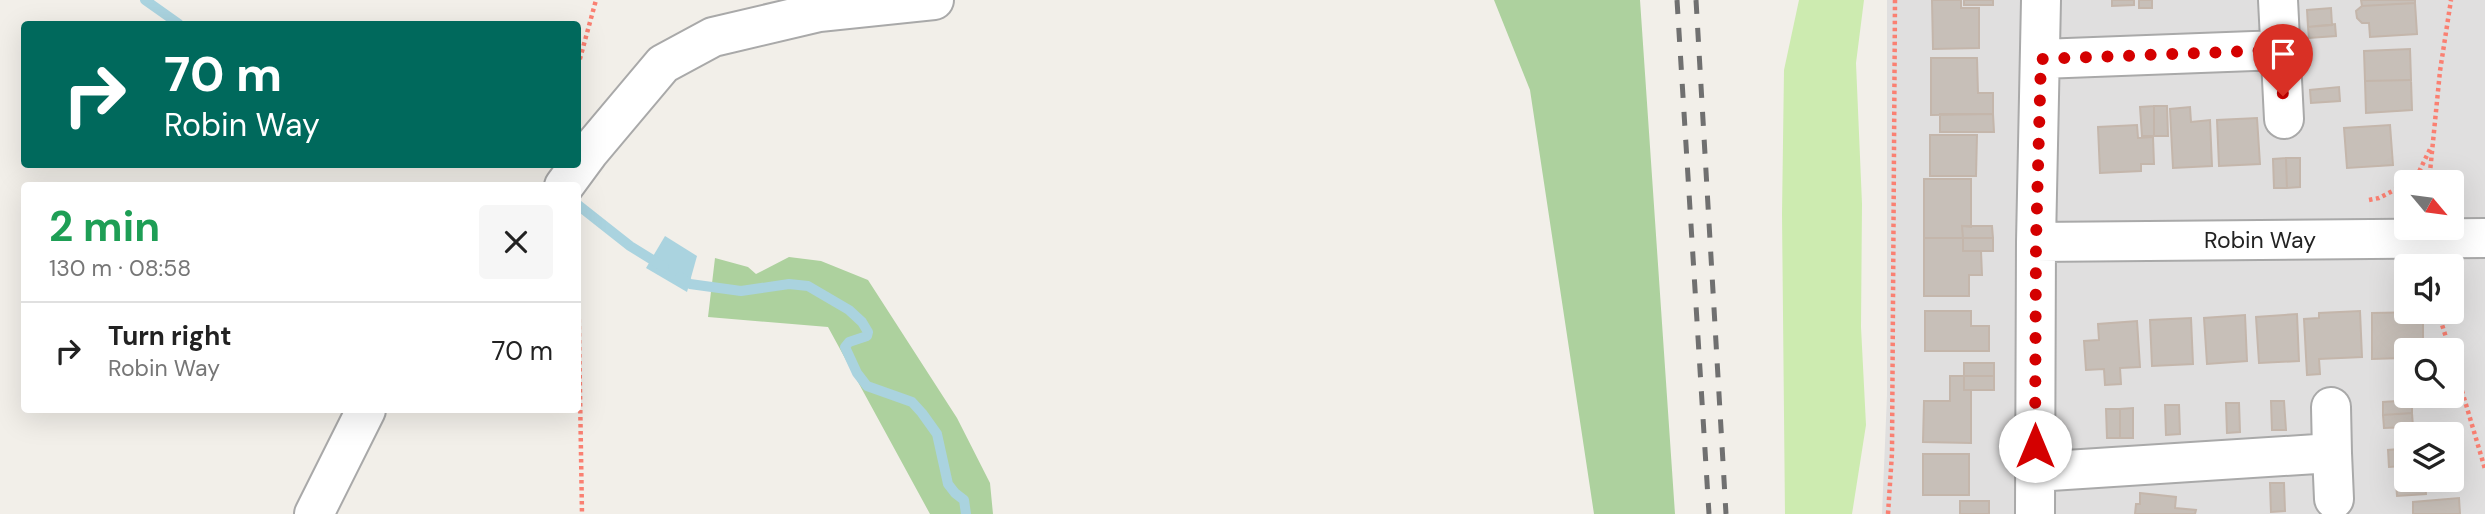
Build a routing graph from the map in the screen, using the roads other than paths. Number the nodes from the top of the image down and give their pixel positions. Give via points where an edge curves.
1 (934, 0) edge
2 (2041, 0) edge
3 (2278, 0) edge
4 (2280, 50) junction
5 (2041, 59) junction
6 (2284, 119) dead end
7 (581, 163) edge
8 (2485, 238) edge
9 (2036, 242) junction
10 (2331, 407) dead end
11 (364, 413) edge
12 (2332, 453) junction
13 (2035, 472) junction
14 (2334, 499) dead end
15 (314, 514) edge
16 (2035, 514) edge

1 - 7 street via 820,12 713,37 663,64
2 - 5 street
3 - 4 street
4 - 5 street
4 - 6 street
5 - 9 street
8 - 9 street, Robin Way
9 - 13 street
10 - 12 street
11 - 15 street
12 - 13 street
12 - 14 street
13 - 16 street

